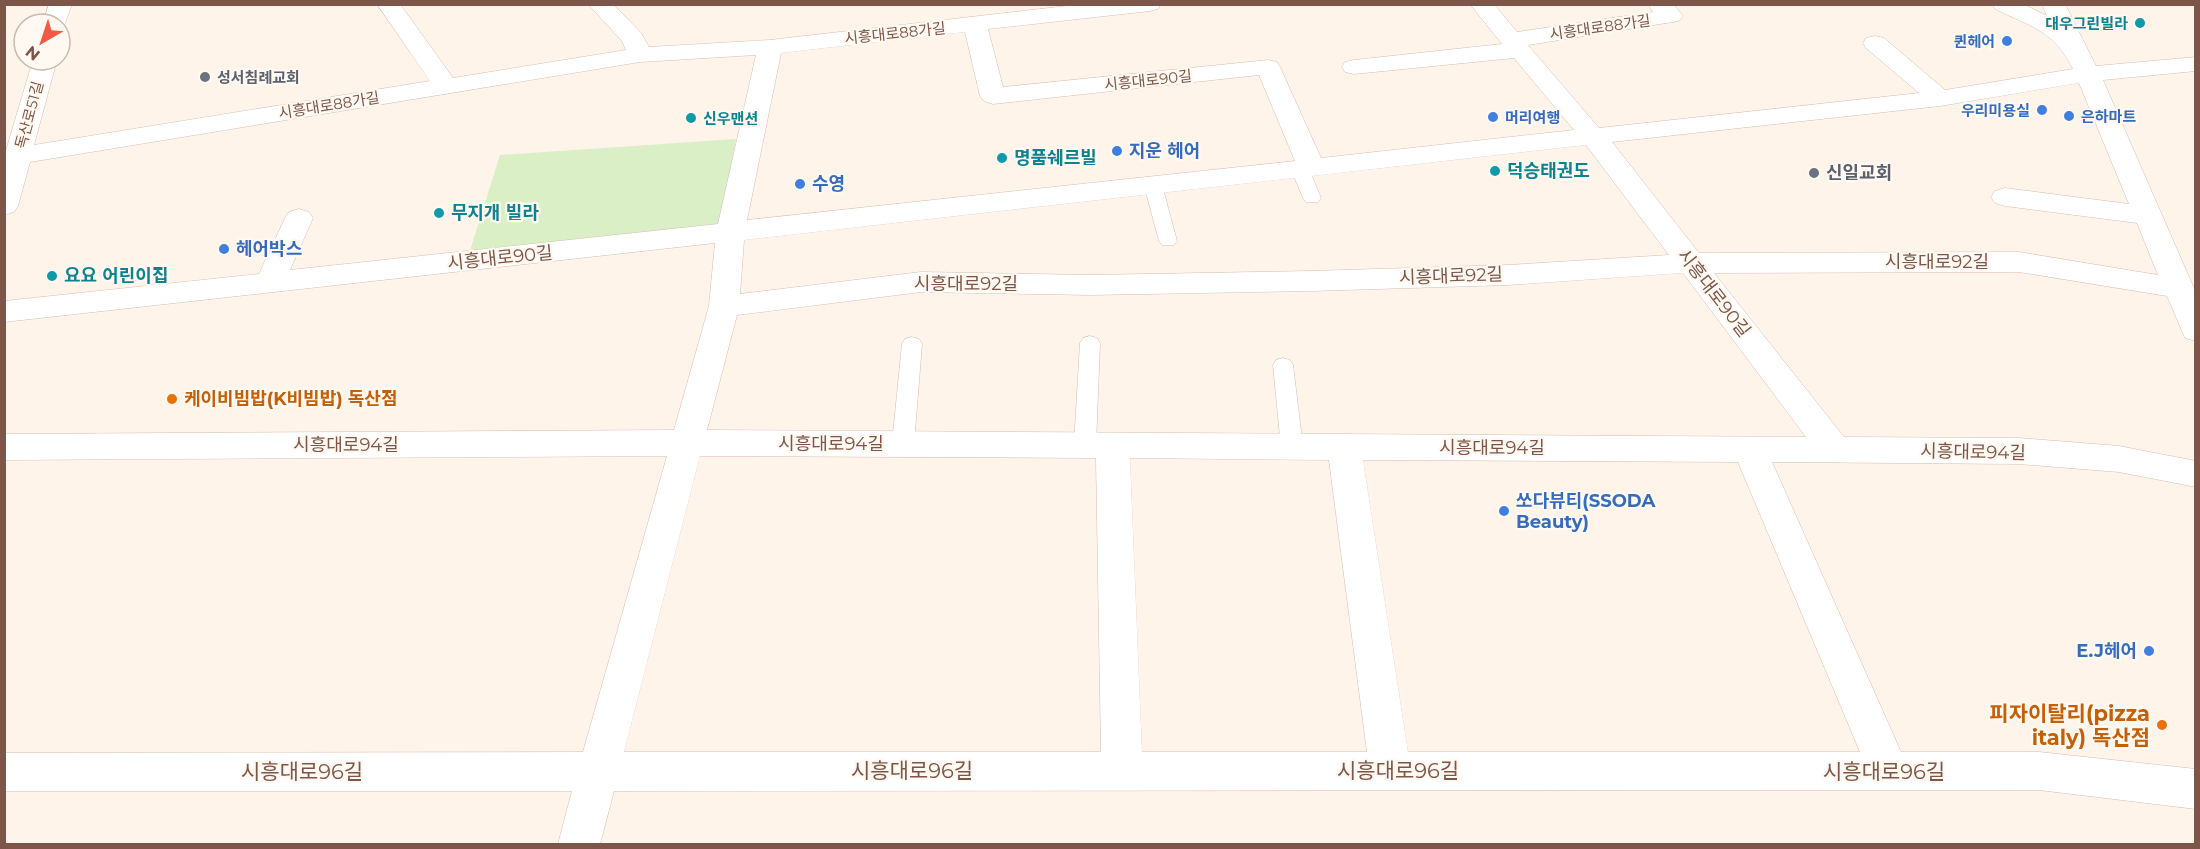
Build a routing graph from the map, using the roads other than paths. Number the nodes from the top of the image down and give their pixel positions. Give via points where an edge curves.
1 (388, 4) edge
2 (599, 4) edge
3 (1481, 4) edge
4 (1659, 4) edge
5 (2003, 4) edge
6 (2053, 4) edge
7 (1144, 5) edge
8 (975, 24) junction
9 (1875, 43) dead end
10 (1515, 45) junction
11 (770, 47) junction
12 (2076, 47) junction
13 (640, 55) junction
14 (2196, 64) edge
15 (1354, 67) dead end
16 (42, 72) edge
17 (2088, 74) junction
18 (446, 86) junction
19 (1940, 98) junction
20 (1593, 136) junction
21 (18, 156) junction
22 (1306, 168) junction
23 (1153, 185) junction
24 (2005, 197) dead end
25 (1312, 198) dead end
26 (4, 206) edge
27 (2147, 215) junction
28 (299, 218) dead end
29 (730, 232) junction
30 (1168, 241) dead end
31 (1691, 263) junction
32 (269, 283) junction
33 (2178, 288) junction
34 (724, 306) junction
35 (4, 312) edge
36 (2196, 330) edge
37 (1090, 342) dead end
38 (912, 344) dead end
39 (1283, 365) dead end
40 (688, 443) junction
41 (903, 444) junction
42 (1099, 446) junction
43 (4, 447) edge
44 (1292, 447) junction
45 (1344, 447) junction
46 (1749, 449) junction
47 (1835, 450) junction
48 (2196, 474) edge
49 (599, 770) junction
50 (1122, 770) junction
51 (1390, 770) junction
52 (1889, 771) junction
53 (4, 772) edge
54 (2196, 789) edge
55 (579, 844) edge

1 - 18 street
2 - 13 street via 633,38
3 - 10 street, 시흥대로90길
4 - 10 street, 시흥대로88가길 via 1671,16
5 - 12 street via 2057,30
6 - 12 street
7 - 8 street, 시흥대로88가길
8 - 11 street, 시흥대로88가길 via 899,23
8 - 22 street, 시흥대로90길 via 993,96 1268,68
9 - 19 street
10 - 15 street
10 - 20 street, 시흥대로90길
11 - 13 street, 시흥대로88가길
11 - 29 street
12 - 17 street
13 - 18 street, 시흥대로88가길
14 - 17 street, 시흥대로90길
16 - 21 street, 독산로51길
17 - 19 street, 시흥대로90길
17 - 27 street
18 - 21 street, 시흥대로88가길
19 - 20 street, 시흥대로90길
20 - 22 street, 시흥대로90길
20 - 31 street, 시흥대로90길
21 - 26 street, 독산로51길
22 - 23 street, 시흥대로90길
22 - 25 lane, 시흥대로90길
23 - 29 street, 시흥대로90길
23 - 30 lane
24 - 27 street
27 - 33 street
28 - 32 street
29 - 32 street, 시흥대로90길
29 - 34 street
31 - 33 street, 시흥대로92길 via 2019,262
31 - 34 street, 시흥대로92길 via 1508,275 1288,281 1090,285 921,282
31 - 47 street, 시흥대로90길
32 - 35 street, 시흥대로90길
33 - 36 street
34 - 40 street
37 - 42 lane
38 - 41 lane, 시흥대로94길
39 - 44 lane
40 - 41 street, 시흥대로94길
40 - 43 street, 시흥대로94길
40 - 49 street
41 - 42 street, 시흥대로94길
42 - 44 street, 시흥대로94길
42 - 50 street
44 - 45 street, 시흥대로94길
45 - 46 street, 시흥대로94길
45 - 51 street
46 - 47 street, 시흥대로94길
46 - 52 street
47 - 48 street, 시흥대로94길 via 2019,452 2120,459
49 - 50 street, 시흥대로96길
49 - 53 street, 시흥대로96길
49 - 55 street
50 - 51 street, 시흥대로96길
51 - 52 street, 시흥대로96길
52 - 54 street, 시흥대로96길 via 2039,771

